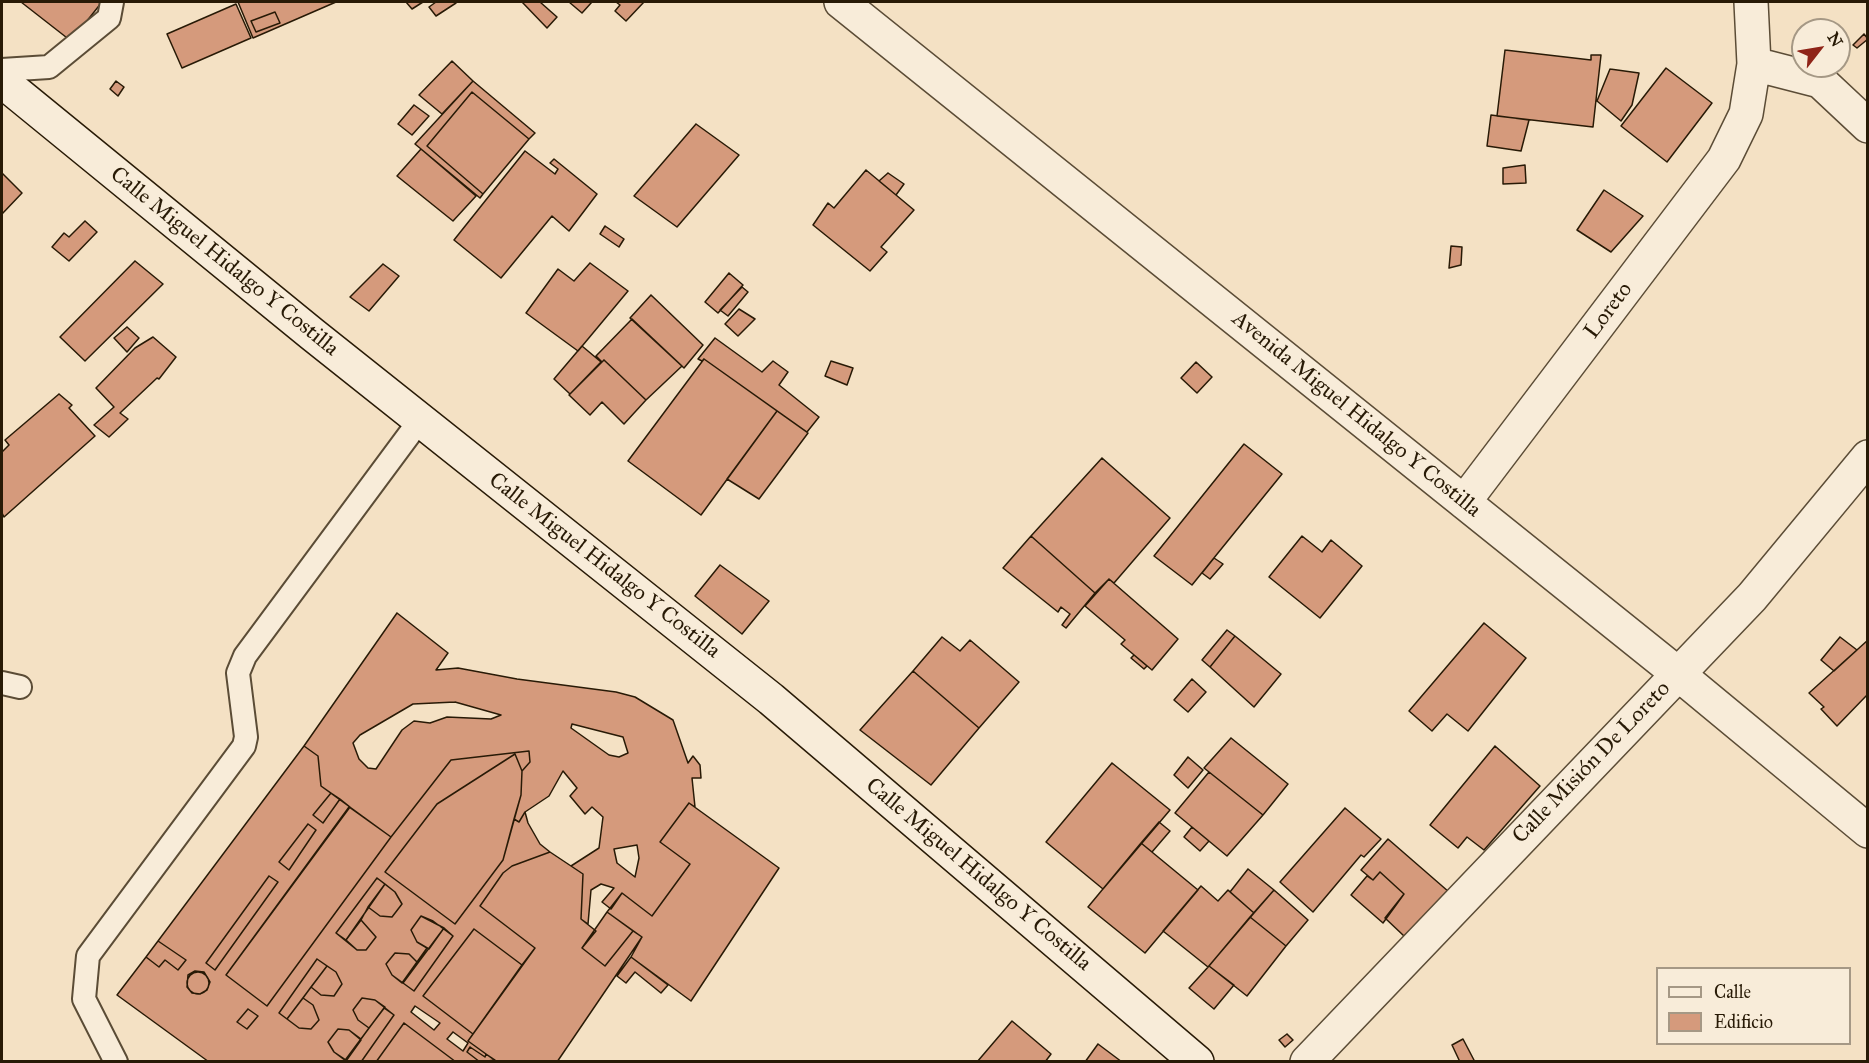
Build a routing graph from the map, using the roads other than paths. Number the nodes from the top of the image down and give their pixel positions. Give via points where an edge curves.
1 (112, 2) edge
2 (841, 2) edge
3 (1751, 2) edge
4 (1754, 64) junction
5 (2, 70) edge
6 (2, 81) edge
7 (1868, 126) edge
8 (420, 420) junction
9 (1868, 457) edge
10 (1464, 502) junction
11 (1677, 673) junction
12 (1868, 831) edge
13 (116, 1062) edge
14 (1197, 1062) edge
15 (1307, 1062) edge

1 - 5 lane via 109,18 49,67
2 - 10 street, Avenida Miguel Hidalgo Y Costilla
3 - 4 street, Loreto
4 - 7 street via 1820,81
4 - 10 street, Loreto via 1746,114 1724,159
6 - 8 street, Calle Miguel Hidalgo Y Costilla
8 - 13 lane via 245,656 238,673 244,746 88,956 84,999
8 - 14 street, Calle Miguel Hidalgo Y Costilla via 771,699
9 - 11 street, Calle Misión De Loreto via 1752,597
10 - 11 street, Avenida Miguel Hidalgo Y Costilla
11 - 12 street, Avenida Miguel Hidalgo Y Costilla
11 - 15 street, Calle Misión De Loreto

